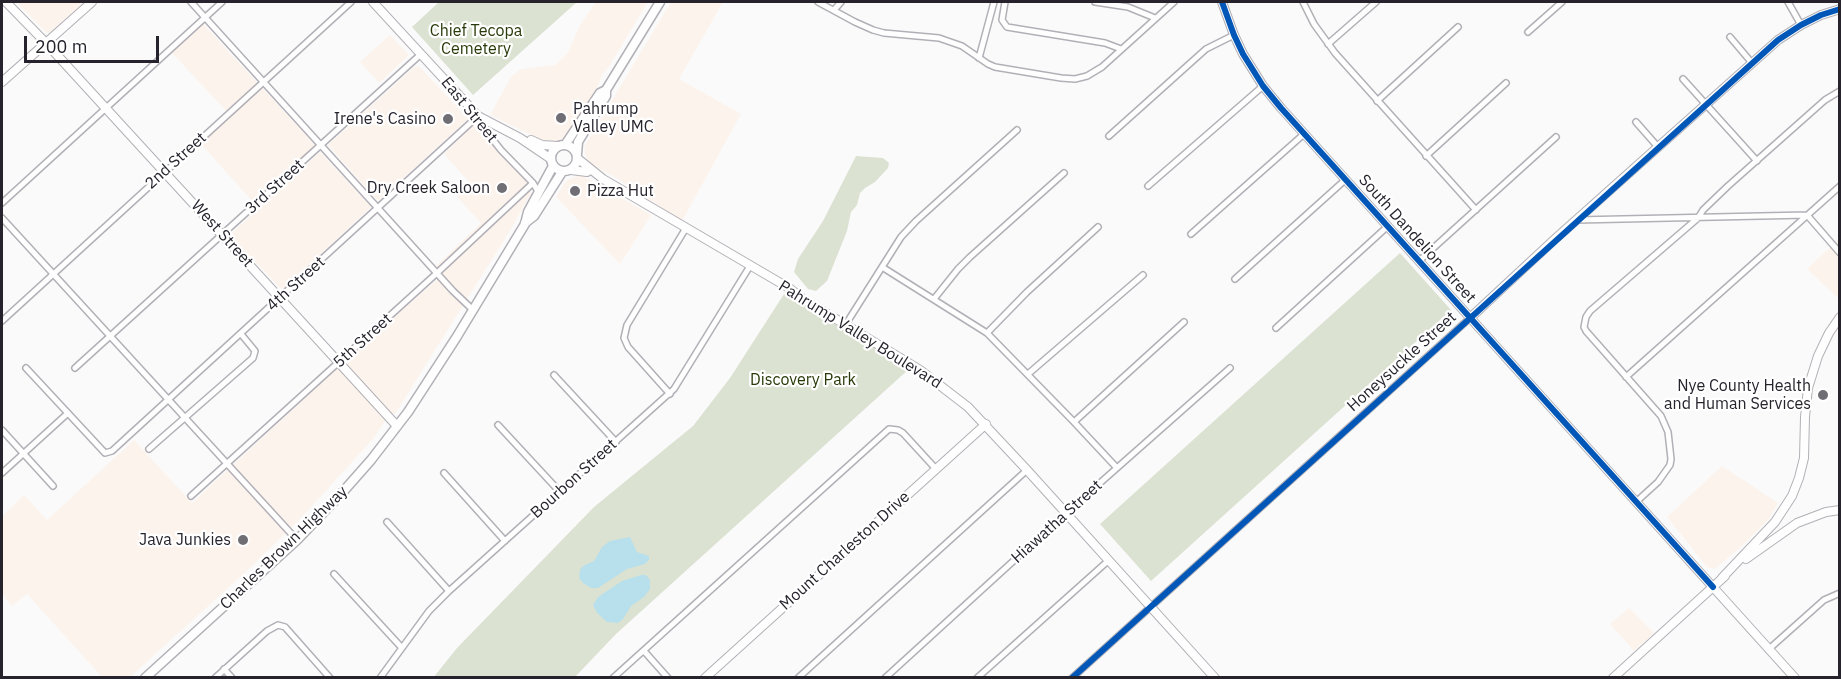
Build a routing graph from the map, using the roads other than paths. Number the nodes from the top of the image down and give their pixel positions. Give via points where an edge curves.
1 (6, 2) edge
2 (92, 2) edge
3 (191, 2) edge
4 (222, 2) edge
5 (351, 2) edge
6 (373, 2) edge
7 (660, 2) edge
8 (819, 2) edge
9 (841, 2) edge
10 (994, 2) edge
11 (1005, 2) edge
12 (1095, 2) edge
13 (1174, 2) edge
14 (1222, 2) edge
15 (1303, 2) edge
16 (1376, 2) edge
17 (1562, 2) edge
18 (1788, 2) edge
19 (1839, 9) edge
20 (834, 10) junction
21 (205, 17) junction
22 (1155, 18) junction
23 (1801, 25) junction
24 (1458, 27) dead end
25 (1528, 32) dead end
26 (1234, 35) junction
27 (1730, 37) dead end
28 (46, 43) junction
29 (1328, 44) junction
30 (1121, 49) junction
31 (421, 54) junction
32 (979, 58) junction
33 (1752, 63) junction
34 (1683, 79) dead end
35 (264, 81) junction
36 (2, 82) edge
37 (1506, 83) dead end
38 (1263, 86) junction
39 (606, 90) junction
40 (1839, 91) edge
41 (1377, 101) junction
42 (1706, 105) junction
43 (106, 107) junction
44 (478, 116) junction
45 (1636, 122) dead end
46 (1017, 130) dead end
47 (1304, 134) junction
48 (1109, 136) dead end
49 (1556, 137) dead end
50 (520, 138) junction
51 (321, 144) junction
52 (561, 146) junction
53 (1658, 147) junction
54 (577, 156) junction
55 (1426, 156) junction
56 (1757, 161) junction
57 (552, 162) junction
58 (567, 171) junction
59 (590, 171) junction
60 (165, 172) junction
61 (1064, 173) dead end
62 (1345, 180) junction
63 (533, 183) junction
64 (1148, 186) dead end
65 (1839, 186) edge
66 (539, 193) junction
67 (2, 203) edge
68 (379, 208) junction
69 (1476, 210) junction
70 (1807, 215) junction
71 (2, 218) edge
72 (1698, 218) junction
73 (1577, 220) junction
74 (525, 224) junction
75 (1388, 226) junction
76 (1098, 227) dead end
77 (686, 228) junction
78 (222, 234) junction
79 (1191, 234) dead end
80 (1839, 253) edge
81 (1419, 261) junction
82 (750, 266) junction
83 (882, 267) junction
84 (437, 273) junction
85 (52, 274) junction
86 (1143, 275) dead end
87 (1235, 279) dead end
88 (280, 298) junction
89 (934, 299) junction
90 (473, 310) junction
91 (1839, 317) edge
92 (1470, 318) junction
93 (2, 321) edge
94 (1184, 322) dead end
95 (846, 324) junction
96 (1276, 328) dead end
97 (987, 333) junction
98 (241, 334) junction
99 (111, 336) junction
100 (339, 362) junction
101 (26, 368) dead end
102 (75, 368) dead end
103 (1230, 368) dead end
104 (1028, 374) junction
105 (554, 375) dead end
106 (1626, 377) junction
107 (670, 394) junction
108 (169, 400) junction
109 (68, 413) junction
110 (184, 417) junction
111 (1074, 422) junction
112 (986, 424) junction
113 (498, 425) dead end
114 (397, 426) junction
115 (2, 430) edge
116 (616, 442) junction
117 (149, 449) dead end
118 (23, 454) junction
119 (227, 464) junction
120 (1117, 468) junction
121 (936, 469) junction
122 (1027, 470) junction
123 (2, 473) edge
124 (444, 473) dead end
125 (53, 486) dead end
126 (560, 492) junction
127 (192, 496) dead end
128 (1636, 501) junction
129 (1839, 510) edge
130 (1783, 512) junction
131 (1066, 513) junction
132 (387, 522) dead end
133 (1795, 524) junction
134 (297, 540) junction
135 (506, 541) junction
136 (1109, 560) junction
137 (334, 574) dead end
138 (1722, 579) junction
139 (1713, 586) junction
140 (449, 591) junction
141 (1839, 593) edge
142 (1151, 607) junction
143 (402, 648) junction
144 (1769, 649) junction
145 (644, 651) junction
146 (224, 669) junction
147 (145, 678) edge
148 (215, 678) edge
149 (232, 678) edge
150 (330, 678) edge
151 (380, 678) edge
152 (613, 678) edge
153 (668, 678) edge
154 (705, 678) edge
155 (798, 678) edge
156 (885, 678) edge
157 (977, 678) edge
158 (1072, 678) edge
159 (1215, 678) edge
160 (1613, 678) edge
161 (1795, 678) edge

1 - 28 street, West Street
2 - 28 street
3 - 21 street
4 - 21 street
5 - 35 street, 2nd Street
6 - 31 street, East Street
7 - 39 main road
8 - 20 street
9 - 20 street
10 - 32 street
11 - 30 street via 1002,20 1006,27
12 - 22 street via 1128,7
13 - 22 street
14 - 26 street, South Dandelion Street
15 - 29 street
16 - 29 street
17 - 25 street
18 - 23 street
19 - 23 street, Honeysuckle Street
20 - 32 street via 884,33 951,41
21 - 35 street
21 - 43 street
22 - 30 street
23 - 33 street, Honeysuckle Street
24 - 41 street
26 - 38 street, South Dandelion Street
26 - 48 street via 1206,49
27 - 33 street
28 - 36 street
28 - 43 street, West Street
29 - 41 street
30 - 32 street via 1082,79 995,67
31 - 44 street, East Street
31 - 51 street, 3rd Street
33 - 42 street, Honeysuckle Street
34 - 42 street
35 - 51 street
35 - 60 street, 2nd Street
37 - 55 street
38 - 47 street, South Dandelion Street
38 - 64 street
39 - 52 main road
39 - 54 main road via 579,142
40 - 56 street
41 - 55 street
42 - 53 street, Honeysuckle Street
42 - 56 street
43 - 60 street, West Street
43 - 67 street
44 - 50 street
44 - 63 street, East Street via 501,150
44 - 68 street, 4th Street
45 - 53 street
46 - 83 street via 916,221
47 - 62 street, South Dandelion Street
47 - 79 street
49 - 69 street
50 - 52 street
50 - 57 street
51 - 68 street
51 - 78 street, 3rd Street
52 - 54 main road via 572,148
52 - 57 main road via 552,152
53 - 73 street, Honeysuckle Street
54 - 58 main road via 575,166
54 - 59 street, Pahrump Valley Boulevard
55 - 69 street
56 - 72 street
57 - 58 main road
57 - 66 main road, Charles Brown Highway
58 - 59 street, Pahrump Valley Boulevard
58 - 74 main road, Charles Brown Highway
59 - 77 street, Pahrump Valley Boulevard
60 - 78 street, West Street
60 - 85 street, 2nd Street
61 - 89 street via 970,257
62 - 75 street, South Dandelion Street
62 - 87 street
63 - 66 street, East Street
63 - 84 street, 5th Street
65 - 70 street
66 - 74 main road, Charles Brown Highway
68 - 84 street
68 - 88 street, 4th Street
69 - 81 street
70 - 72 street
70 - 80 street
70 - 106 street
71 - 85 street
72 - 73 street
72 - 106 street via 1590,311 1585,322 1586,331
73 - 92 street, Honeysuckle Street
74 - 90 main road, Charles Brown Highway
75 - 81 street, South Dandelion Street
75 - 96 street
76 - 97 street
77 - 82 street, Pahrump Valley Boulevard
77 - 107 street via 627,325 624,338
78 - 88 street, West Street
78 - 99 street, 3rd Street
81 - 92 street, South Dandelion Street
82 - 95 street, Pahrump Valley Boulevard
82 - 107 street, Bourbon Street
83 - 89 street
83 - 95 street
84 - 90 street
84 - 100 street, 5th Street
85 - 93 street, 2nd Street
85 - 99 street
86 - 104 street
88 - 98 street, 4th Street
88 - 100 street, West Street
89 - 97 street
90 - 114 main road, Charles Brown Highway
91 - 130 street via 1818,356 1808,388 1802,468
92 - 128 street, South Dandelion Street
92 - 142 street, Honeysuckle Street
94 - 111 street
95 - 112 street, Pahrump Valley Boulevard via 935,380
97 - 104 street
98 - 108 street, 4th Street
98 - 110 street via 255,351 253,358
99 - 102 street, 3rd Street
99 - 108 street
100 - 114 street, West Street
100 - 119 street, 5th Street
101 - 109 street
103 - 120 street, Hiawatha Street
104 - 111 street
105 - 116 street
106 - 128 street via 1664,421 1671,459 1658,482
107 - 116 street, Bourbon Street
108 - 109 street, 4th Street via 105,453
108 - 110 street
109 - 118 street
110 - 117 street
110 - 119 street
111 - 120 street
112 - 121 street, Mount Charleston Drive
112 - 122 street, Pahrump Valley Boulevard
113 - 126 street
114 - 134 main road, Charles Brown Highway
115 - 118 street
116 - 126 street, Bourbon Street
118 - 123 street
118 - 125 street
119 - 127 street, 5th Street
119 - 134 street
120 - 131 street, Hiawatha Street
121 - 145 street via 903,433 894,429 884,433
121 - 154 street, Mount Charleston Drive
122 - 131 street, Pahrump Valley Boulevard
122 - 155 street
124 - 135 street
126 - 135 street, Bourbon Street
128 - 139 street, South Dandelion Street
129 - 133 street
130 - 133 street
130 - 138 street
131 - 136 street, Pahrump Valley Boulevard
131 - 156 street, Hiawatha Street
132 - 140 street
133 - 138 street
134 - 147 main road, Charles Brown Highway
135 - 140 street, Bourbon Street
136 - 142 street, Pahrump Valley Boulevard
136 - 157 street
137 - 143 street
138 - 139 street
139 - 144 street, South Dandelion Street
139 - 160 street
140 - 143 street, Bourbon Street
141 - 144 street via 1824,600
142 - 158 street, Honeysuckle Street
142 - 159 street, Pahrump Valley Boulevard
143 - 151 street, Bourbon Street
144 - 161 street, South Dandelion Street
145 - 152 street
145 - 153 street
146 - 148 street
146 - 149 street
146 - 150 street via 278,625 285,627

